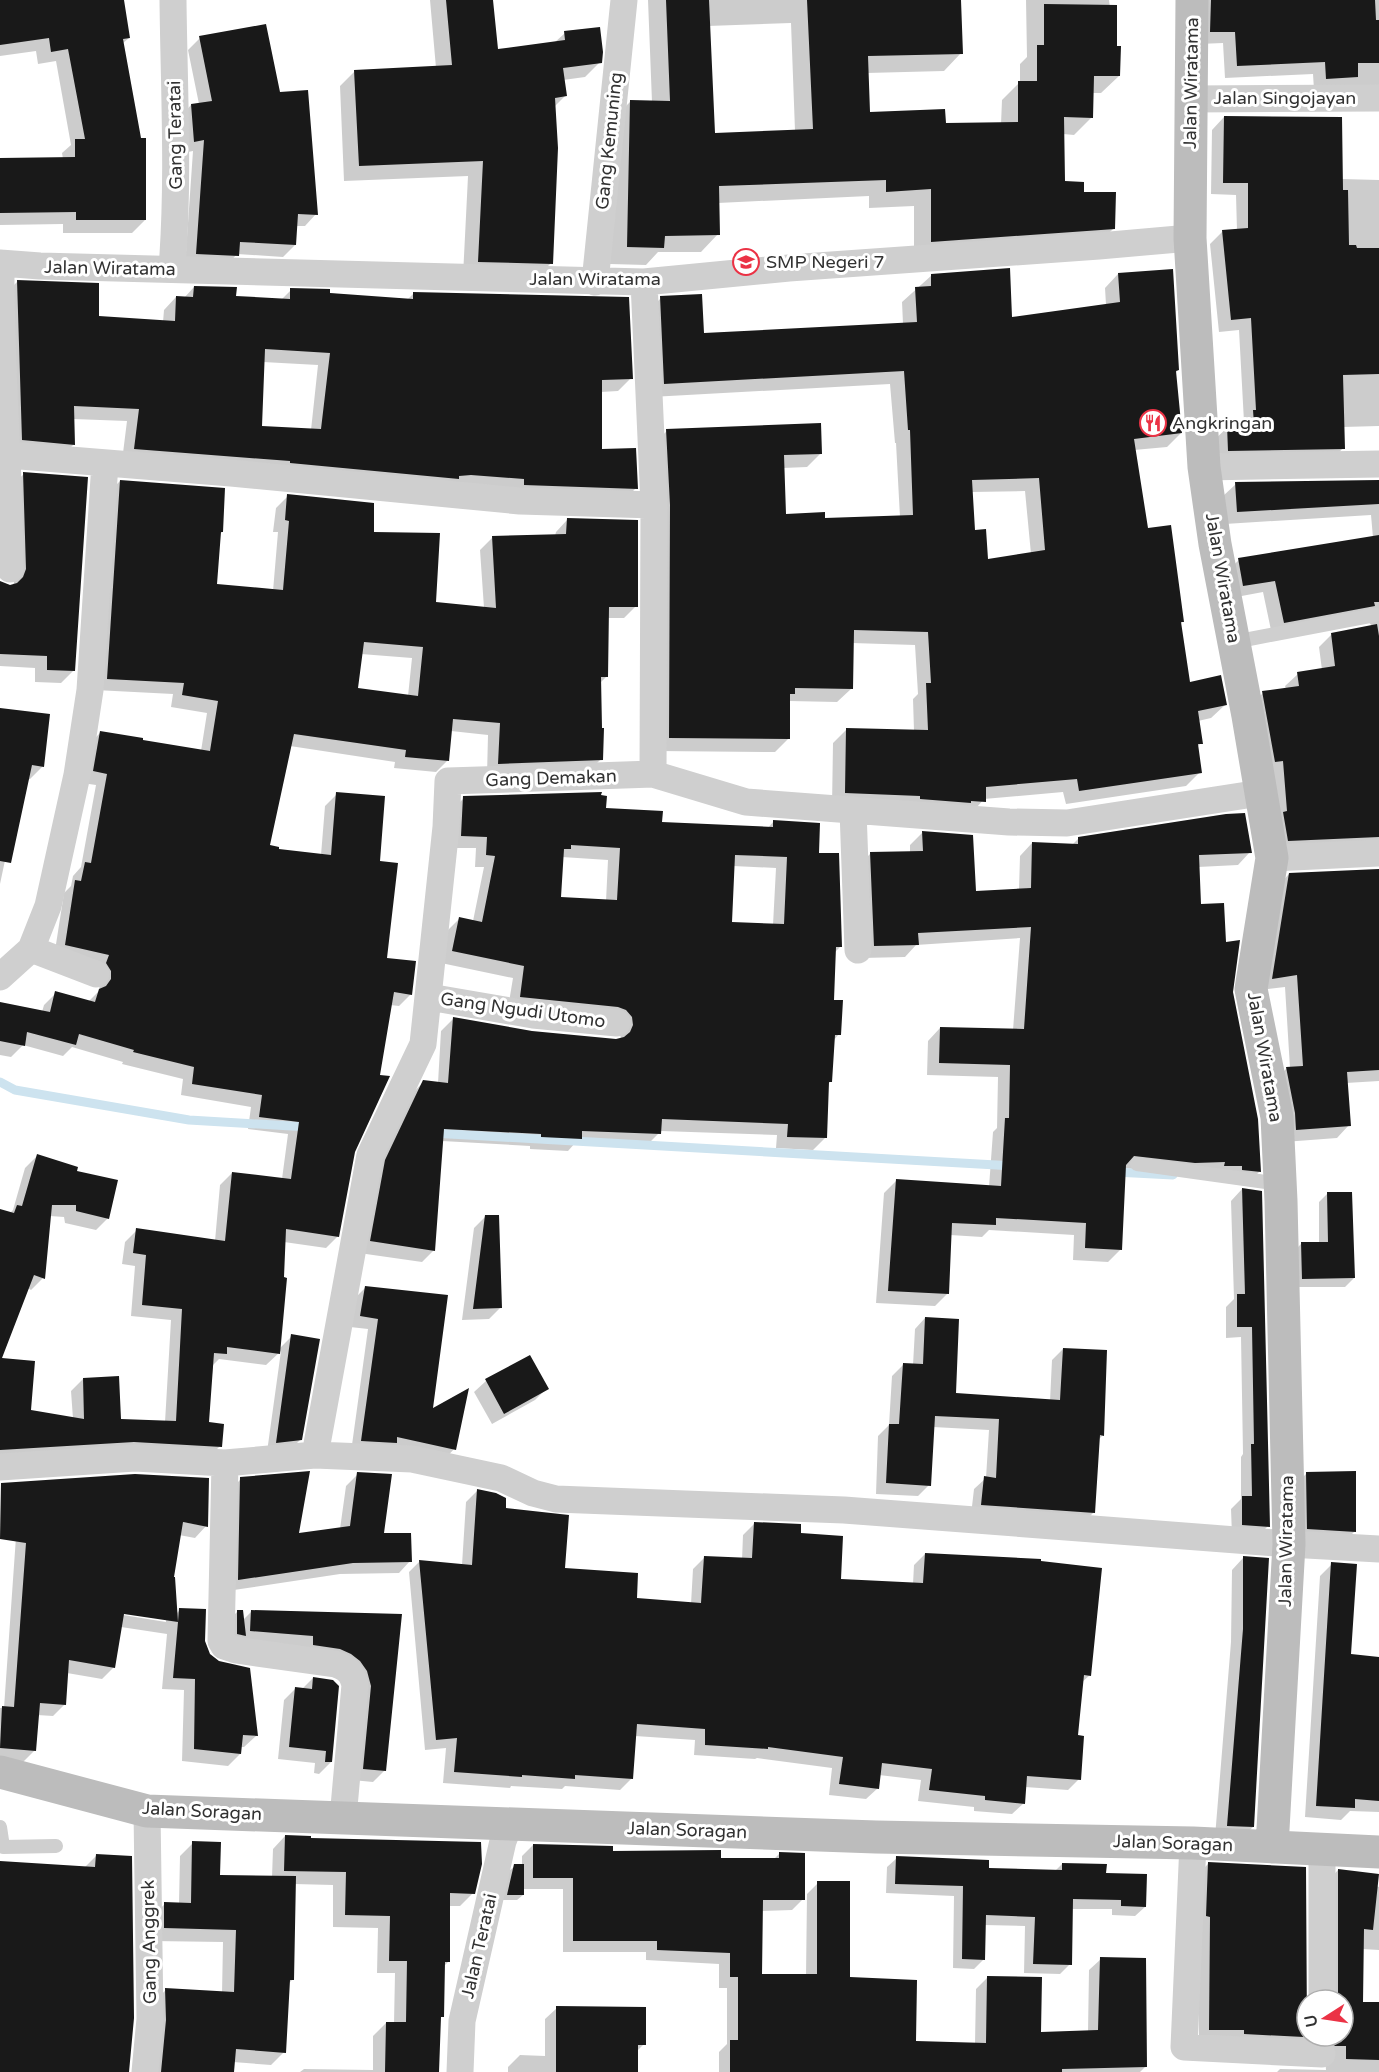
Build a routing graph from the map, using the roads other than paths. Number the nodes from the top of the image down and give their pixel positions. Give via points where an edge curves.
1 (172, 0) edge
2 (624, 0) edge
3 (1192, 0) edge
4 (1379, 98) edge
5 (1191, 99) junction
6 (1190, 238) junction
7 (0, 263) edge
8 (172, 269) junction
9 (595, 282) junction
10 (644, 282) junction
11 (8, 455) junction
12 (105, 462) junction
13 (1379, 464) edge
14 (1204, 467) junction
15 (654, 505) junction
16 (10, 569) dead end
17 (1375, 615) dead end
18 (1234, 642) junction
19 (653, 774) junction
20 (1260, 793) junction
21 (853, 810) junction
22 (1379, 853) edge
23 (1272, 858) junction
24 (31, 949) junction
25 (858, 950) dead end
26 (96, 974) dead end
27 (0, 977) edge
28 (429, 997) junction
29 (616, 1023) dead end
30 (1137, 1164) dead end
31 (1280, 1184) junction
32 (315, 1455) junction
33 (225, 1463) junction
34 (0, 1467) edge
35 (1289, 1544) junction
36 (1379, 1549) edge
37 (0, 1772) edge
38 (147, 1811) junction
39 (343, 1818) junction
40 (510, 1823) junction
41 (0, 1827) edge
42 (1193, 1843) junction
43 (56, 1845) dead end
44 (1, 1847) edge
45 (1272, 1847) junction
46 (1322, 1850) junction
47 (1379, 1852) edge
48 (1322, 1988) edge
49 (1322, 2054) edge
50 (145, 2072) edge
51 (460, 2072) edge

1 - 8 street, Gang Teratai via 176,185
2 - 9 street, Gang Kemuning
3 - 5 street, Jalan Wiratama
4 - 5 street, Jalan Singojayan
5 - 6 street, Jalan Wiratama
6 - 10 street, Jalan Wiratama
6 - 14 street, Jalan Wiratama
7 - 8 street, Jalan Wiratama
7 - 11 street
8 - 9 street, Jalan Wiratama
9 - 10 street, Jalan Wiratama
10 - 15 street
11 - 12 street
11 - 16 street
12 - 15 street via 520,501
12 - 24 street via 90,690 77,775 48,906
13 - 14 street
14 - 18 street, Jalan Wiratama
15 - 19 street
17 - 18 lane
18 - 20 street, Jalan Wiratama
19 - 21 street, Gang Demakan via 746,802
19 - 28 street, Gang Demakan via 448,781
20 - 21 street, Gang Demakan via 1067,823
20 - 23 street, Jalan Wiratama
21 - 25 street
22 - 23 street
23 - 31 street, Jalan Wiratama via 1251,989 1277,1117
24 - 26 street
24 - 27 street
28 - 29 street, Gang Ngudi Utomo via 533,1015
28 - 32 street via 423,1044 370,1155
30 - 31 lane
31 - 35 street, Jalan Wiratama
32 - 33 street
32 - 35 street via 412,1459 501,1478 556,1499 844,1510
33 - 34 street via 135,1458
33 - 39 street via 221,1641 236,1650 335,1664 351,1673 355,1689
35 - 36 street
35 - 45 street, Jalan Wiratama
37 - 38 street, Jalan Soragan
38 - 39 street, Jalan Soragan
38 - 50 street, Gang Anggrek via 150,2019
39 - 40 street, Jalan Soragan
40 - 42 street, Jalan Soragan via 876,1837
40 - 51 street, Jalan Teratai via 462,2020
41 - 44 lane
42 - 45 street, Jalan Soragan
42 - 49 street via 1184,2047
43 - 44 lane
45 - 46 street, Jalan Soragan
46 - 47 street, Jalan Soragan
46 - 48 street

